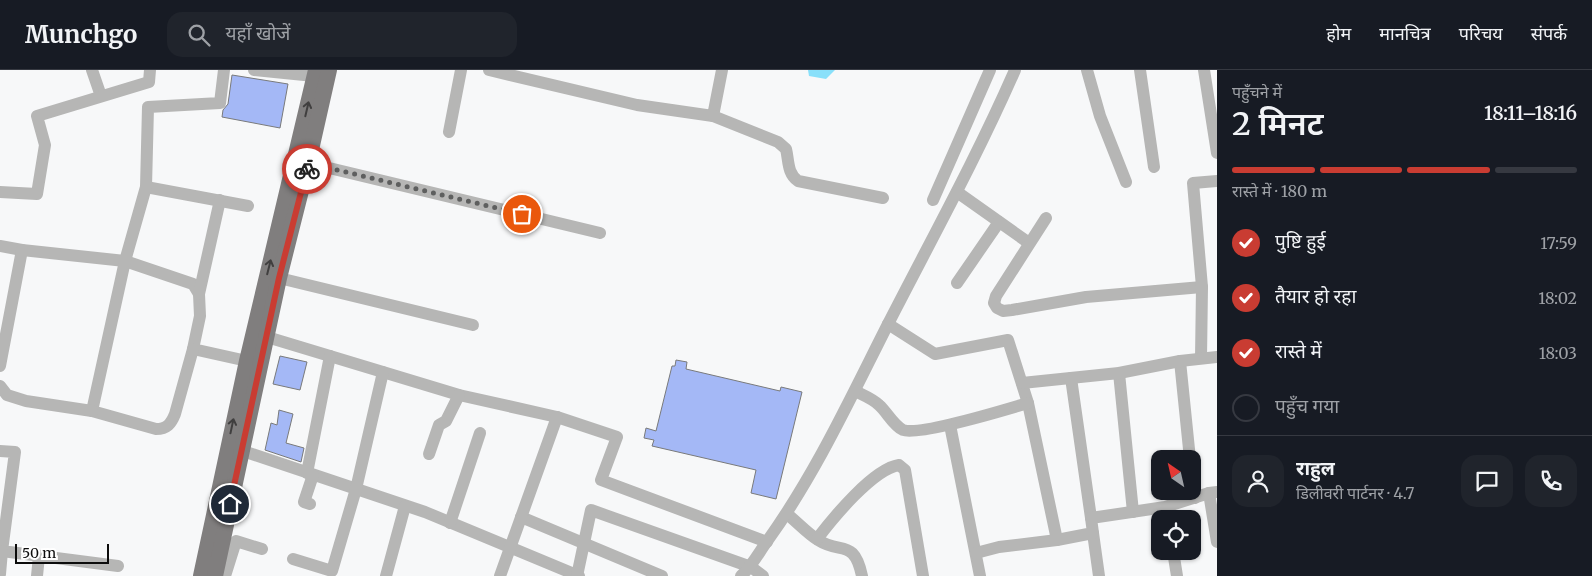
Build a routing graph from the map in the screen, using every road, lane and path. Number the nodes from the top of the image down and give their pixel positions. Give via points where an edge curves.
1 (92, 70) edge
2 (150, 70) edge
3 (224, 70) edge
4 (254, 70) edge
5 (460, 70) edge
6 (488, 70) edge
7 (722, 70) edge
8 (990, 70) edge
9 (1015, 70) edge
10 (1087, 70) edge
11 (1140, 70) edge
12 (1204, 70) edge
13 (320, 72) edge
14 (506, 72) edge
15 (101, 96) junction
16 (713, 116) junction
17 (449, 132) dead end
18 (1217, 153) edge
19 (302, 161) junction
20 (1154, 167) dead end
21 (1217, 181) edge
22 (1126, 182) dead end
23 (146, 187) junction
24 (0, 192) edge
25 (958, 192) junction
26 (883, 198) dead end
27 (220, 200) junction
28 (933, 200) dead end
29 (248, 206) dead end
30 (1046, 218) dead end
31 (999, 222) junction
32 (600, 233) dead end
33 (1029, 243) junction
34 (0, 246) edge
35 (22, 250) junction
36 (125, 261) junction
37 (279, 278) junction
38 (957, 283) dead end
39 (1202, 287) junction
40 (199, 294) junction
41 (888, 324) junction
42 (473, 325) dead end
43 (267, 337) junction
44 (193, 349) junction
45 (330, 356) junction
46 (1217, 357) edge
47 (1201, 358) junction
48 (247, 361) junction
49 (1180, 361) junction
50 (0, 366) edge
51 (383, 372) junction
52 (1119, 373) junction
53 (1071, 378) junction
54 (1022, 382) junction
55 (0, 386) edge
56 (855, 391) junction
57 (459, 394) junction
58 (1028, 403) junction
59 (92, 411) junction
60 (557, 417) junction
61 (950, 425) junction
62 (480, 433) dead end
63 (235, 448) junction
64 (1189, 450) edge
65 (0, 451) edge
66 (429, 454) dead end
67 (310, 474) junction
68 (356, 489) junction
69 (1213, 492) edge
70 (1201, 496) edge
71 (1190, 500) edge
72 (310, 504) dead end
73 (404, 506) junction
74 (1172, 510) edge
75 (1134, 512) junction
76 (1151, 513) edge
77 (787, 514) junction
78 (521, 517) junction
79 (1091, 518) junction
80 (450, 523) junction
81 (1093, 533) junction
82 (817, 539) junction
83 (1057, 540) junction
84 (767, 542) junction
85 (1217, 542) edge
86 (584, 544) junction
87 (510, 548) junction
88 (262, 549) dead end
89 (2, 551) junction
90 (976, 553) junction
91 (39, 556) junction
92 (293, 559) dead end
93 (1174, 560) edge
94 (118, 566) dead end
95 (751, 566) junction
96 (0, 574) edge
97 (37, 576) edge
98 (215, 576) edge
99 (386, 576) edge
100 (500, 576) edge
101 (578, 576) edge
102 (662, 576) edge
103 (742, 576) edge
104 (763, 576) edge
105 (862, 576) edge
106 (923, 576) edge
107 (980, 576) edge
108 (1099, 576) edge
109 (1177, 576) edge

1 - 15 street
2 - 15 street via 149,82
3 - 23 street via 220,103 148,107
4 - 13 street
5 - 17 street
6 - 14 street
7 - 16 street
8 - 28 street
9 - 25 street
10 - 22 street via 1113,154
11 - 20 street
12 - 18 street
13 - 19 main road
14 - 16 street via 637,105
15 - 24 street via 37,116 45,145 37,194
16 - 26 street via 778,142 786,149 789,170 798,181
19 - 32 street
19 - 37 main road
48 -> 19 main road
21 - 39 street via 1193,183
23 - 27 street
23 - 36 street
25 - 31 street
25 - 41 street
27 - 29 street
27 - 40 street
30 - 33 street
31 - 33 street
31 - 38 street
33 - 39 street via 996,296 994,303 1003,311 1086,297
34 - 35 street
35 - 36 street
35 - 50 street
36 - 40 street via 193,284
36 - 59 street
37 - 42 street
37 - 43 main road
39 - 47 street
40 - 44 street via 200,316
41 - 54 street via 935,354 1008,340
41 - 56 street
43 - 45 street
43 - 63 main road
44 - 48 street
44 - 59 street via 175,414 171,424 164,429
45 - 51 street
45 - 67 street
46 - 47 street
47 - 49 street
63 -> 48 main road
49 - 52 street
49 - 64 street
51 - 57 street
51 - 68 street
52 - 53 street
52 - 75 street
53 - 54 street
53 - 79 street
54 - 58 street
55 - 59 street via 7,395 26,401
56 - 61 street via 878,403 903,430
56 - 77 street
57 - 60 street
57 - 66 street via 446,421 439,425
58 - 61 street
58 - 83 street
60 - 78 street
60 - 84 street via 617,437 601,480
61 - 90 street
62 - 80 street
63 - 67 street
63 - 98 main road
65 - 89 street via 15,452
67 - 68 street
67 - 72 street via 304,502
68 - 73 street
68 - 92 street via 332,571
69 - 70 street
69 - 85 street
71 - 74 street
73 - 80 street
73 - 99 street
75 - 76 street
75 - 79 street
77 - 82 street
77 - 84 street
78 - 86 street
78 - 87 street
79 - 81 street
80 - 87 street
81 - 83 street
81 - 108 street
82 - 105 street via 850,549 856,556
82 - 106 street via 860,490 891,466 899,465 905,470
83 - 90 street
84 - 95 street
86 - 95 street via 591,510
86 - 101 street
86 - 102 street
87 - 100 street
87 - 101 street
88 - 98 street via 236,541
89 - 91 street
89 - 96 street
90 - 107 street
91 - 94 street
91 - 97 street
93 - 109 street
95 - 103 street
95 - 104 street

